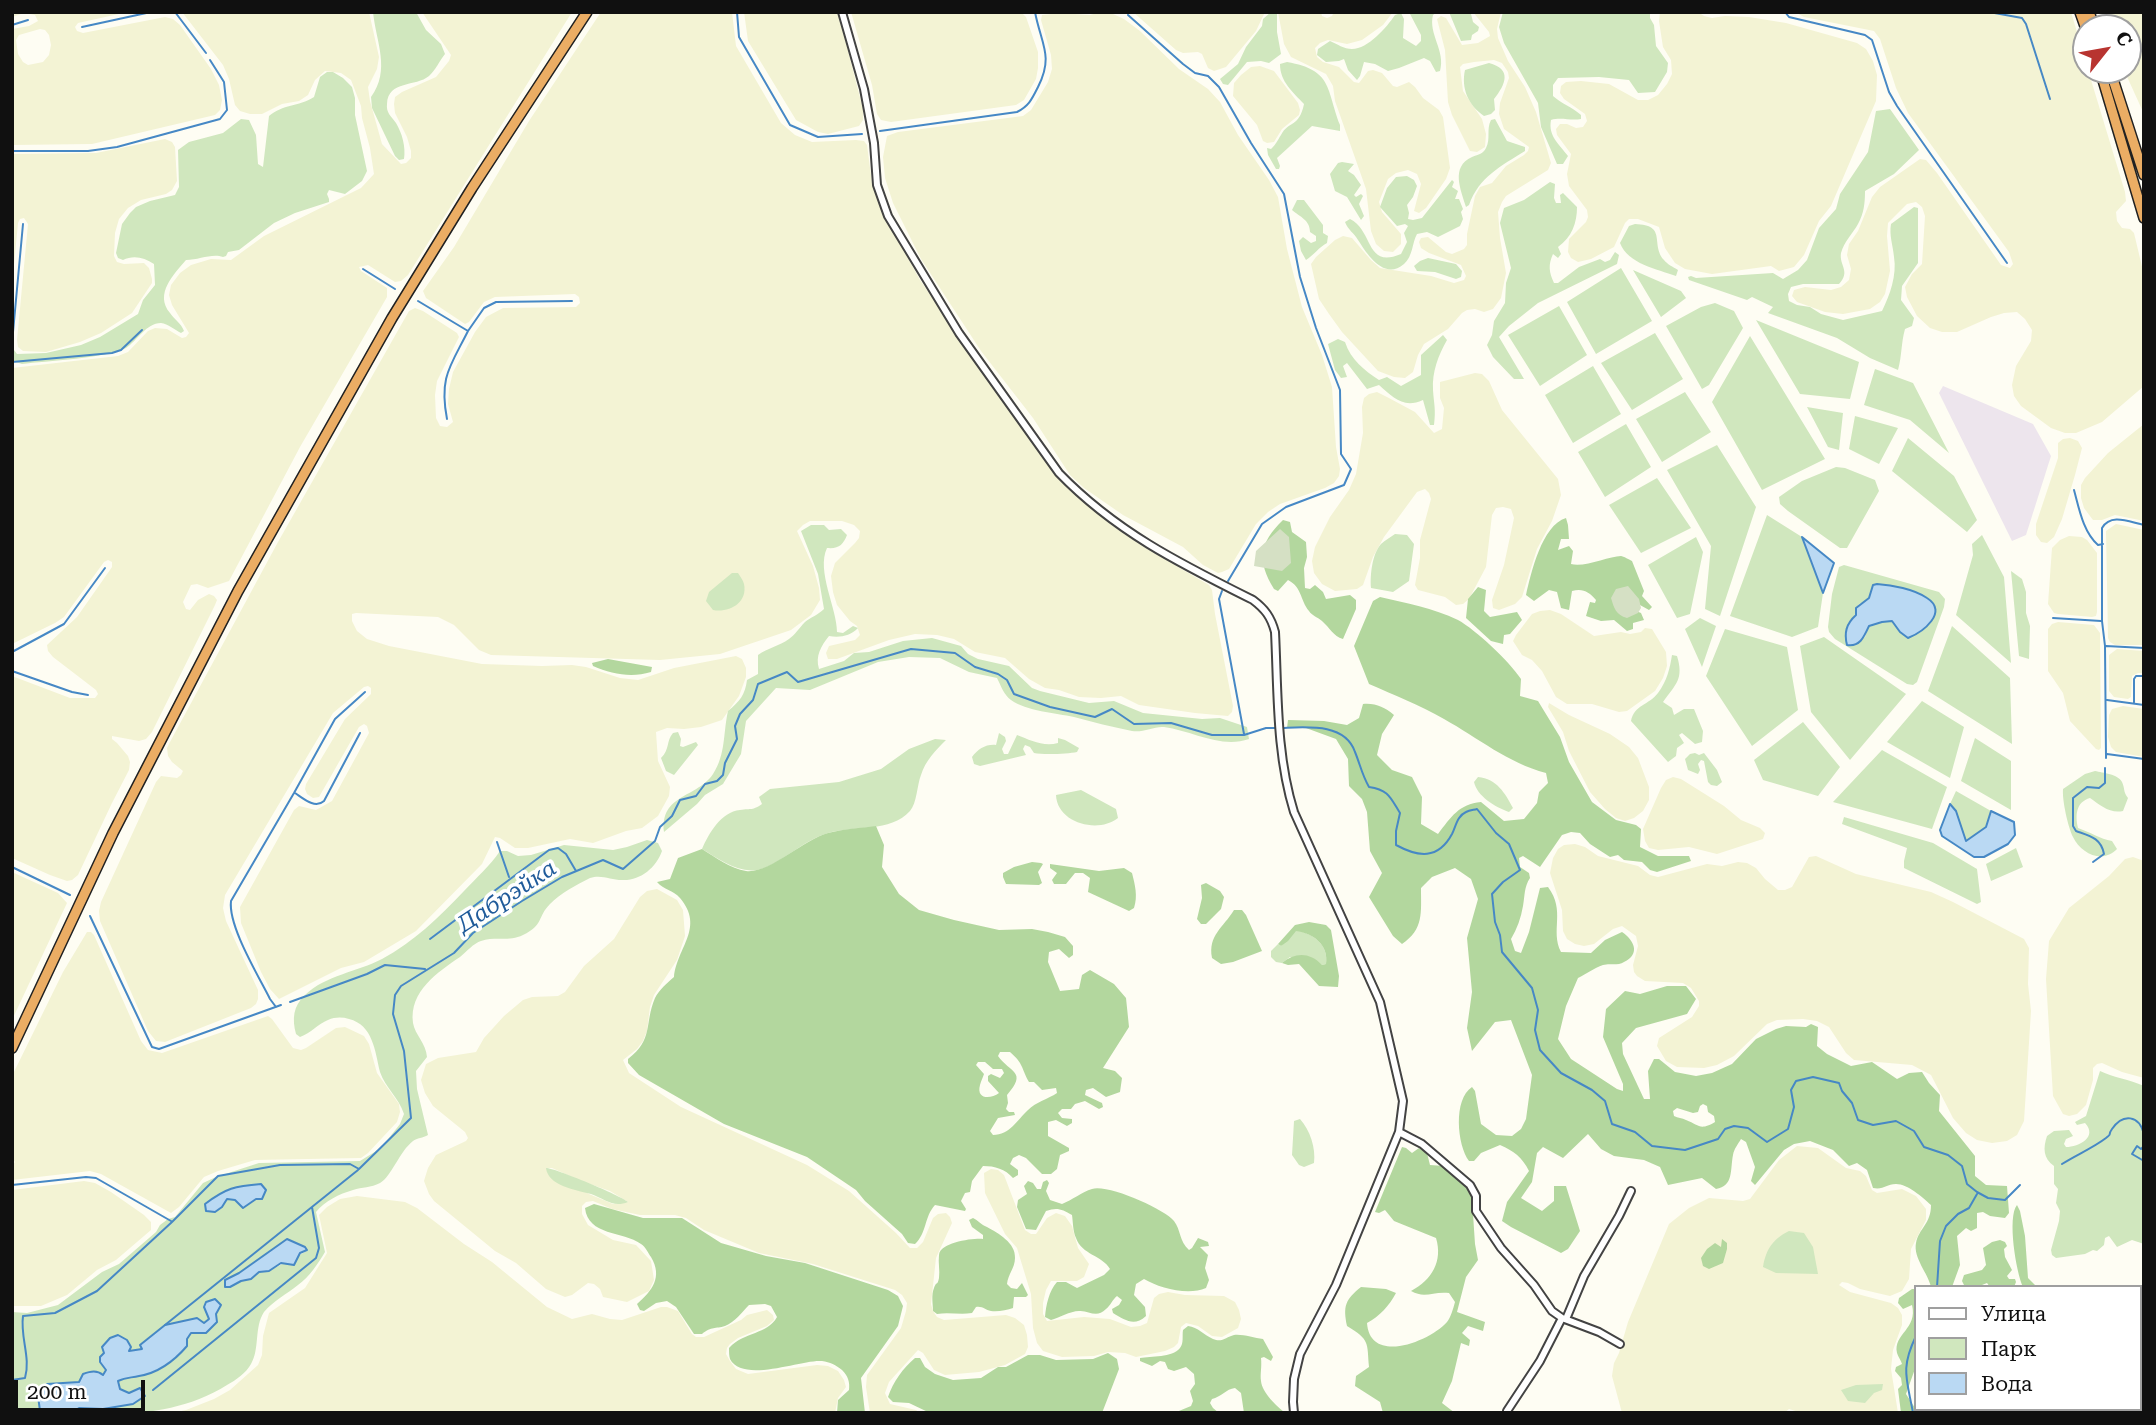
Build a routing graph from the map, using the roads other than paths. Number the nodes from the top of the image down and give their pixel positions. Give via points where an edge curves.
1 (586, 12) edge
2 (842, 12) edge
3 (2104, 84) edge
4 (2115, 84) edge
5 (2144, 175) edge
6 (2144, 218) edge
7 (12, 1048) edge
8 (1399, 1132) junction
9 (1631, 1191) dead end
10 (1564, 1318) junction
11 (1620, 1344) dead end
12 (1507, 1411) dead end
13 (1294, 1413) edge

1 - 7 highway via 392,318 237,591 113,832
2 - 8 street via 864,89 877,186 888,216 959,333 1079,494 1168,557 1253,600 1272,621 1286,788 1380,1002 1402,1101
3 - 6 highway
4 - 5 highway
8 - 10 street via 1422,1144 1470,1185 1476,1211 1501,1248 1547,1305
8 - 13 street via 1336,1285 1300,1354
9 - 10 street
10 - 11 street
10 - 12 street

